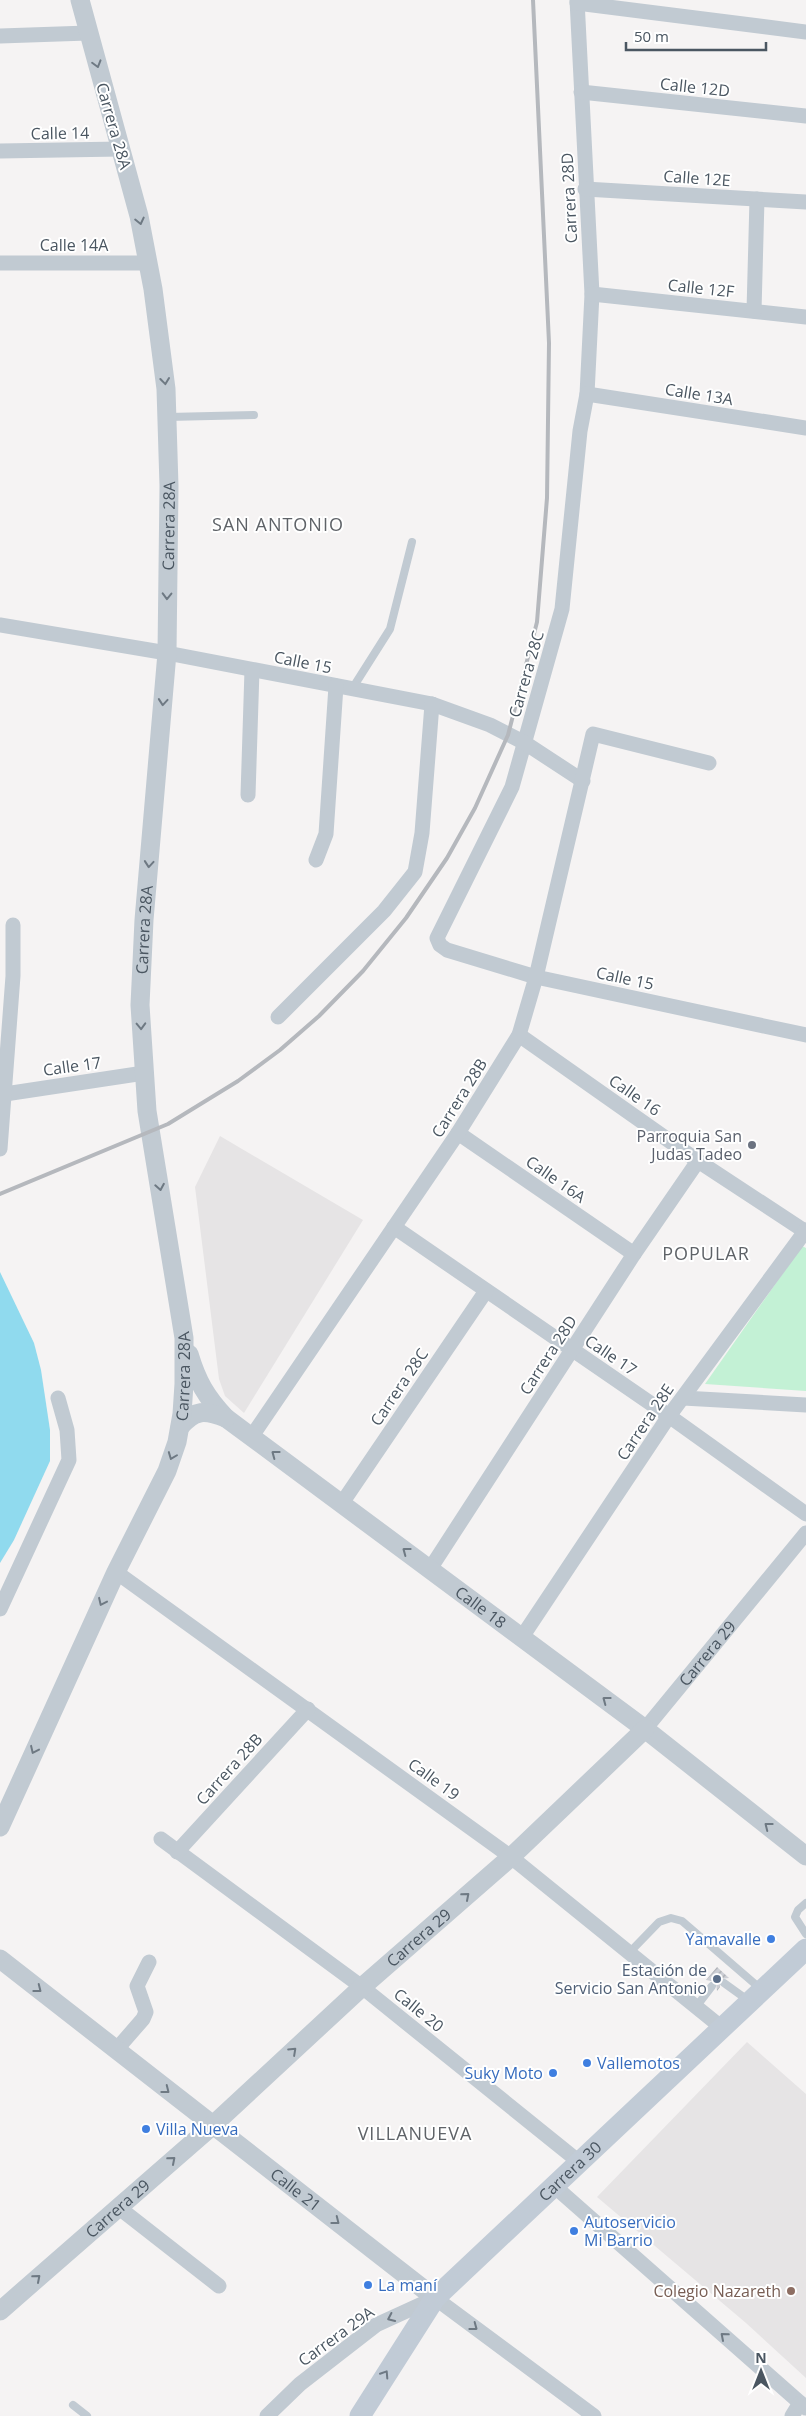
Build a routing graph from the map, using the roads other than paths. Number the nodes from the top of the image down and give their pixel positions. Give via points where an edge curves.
1 (80, 0) edge
2 (577, 2) edge
3 (806, 32) edge
4 (88, 33) junction
5 (0, 36) edge
6 (581, 92) junction
7 (806, 116) edge
8 (121, 149) junction
9 (0, 151) edge
10 (585, 189) junction
11 (757, 199) junction
12 (806, 202) edge
13 (149, 262) junction
14 (0, 264) edge
15 (592, 294) junction
16 (754, 311) junction
17 (806, 317) edge
18 (587, 394) junction
19 (254, 415) dead end
20 (168, 417) junction
21 (806, 428) edge
22 (412, 542) dead end
23 (0, 625) edge
24 (167, 653) junction
25 (252, 670) junction
26 (336, 686) junction
27 (352, 689) junction
28 (432, 704) junction
29 (525, 743) junction
30 (709, 763) dead end
31 (583, 781) junction
32 (248, 795) dead end
33 (316, 860) dead end
34 (13, 926) dead end
35 (440, 945) joint
36 (536, 977) junction
37 (278, 1017) dead end
38 (519, 1035) junction
39 (806, 1035) edge
40 (144, 1073) junction
41 (5, 1094) junction
42 (458, 1133) junction
43 (0, 1149) edge
44 (698, 1160) junction
45 (394, 1227) junction
46 (806, 1231) edge
47 (634, 1254) junction
48 (486, 1291) junction
49 (184, 1338) junction
50 (572, 1350) junction
51 (58, 1398) dead end
52 (682, 1398) junction
53 (806, 1405) edge
54 (670, 1416) junction
55 (226, 1418) junction
56 (180, 1427) junction
57 (252, 1436) junction
58 (342, 1503) junction
59 (806, 1514) edge
60 (806, 1533) edge
61 (430, 1569) junction
62 (116, 1572) junction
63 (0, 1609) edge
64 (522, 1637) junction
65 (308, 1709) junction
66 (646, 1729) junction
67 (0, 1827) edge
68 (161, 1839) dead end
69 (177, 1852) junction
70 (806, 1856) edge
71 (511, 1857) junction
72 (806, 1903) edge
73 (806, 1934) edge
74 (806, 1949) edge
75 (629, 1953) junction
76 (0, 1959) edge
77 (149, 1962) dead end
78 (724, 1983) dead end
79 (712, 1986) dead end
80 (362, 1987) junction
81 (756, 1996) junction
82 (696, 2007) junction
83 (722, 2028) junction
84 (116, 2050) junction
85 (212, 2126) junction
86 (578, 2162) junction
87 (553, 2185) junction
88 (118, 2207) junction
89 (219, 2286) dead end
90 (435, 2298) junction
91 (0, 2310) edge
92 (73, 2405) dead end
93 (803, 2405) edge
94 (87, 2416) edge
95 (267, 2416) edge
96 (360, 2416) edge
97 (594, 2416) edge
98 (792, 2416) edge

1 - 4 street, Carrera 28A
2 - 3 street
2 - 6 street, Carrera 28D
4 - 5 street
4 -> 8 street, Carrera 28A
6 - 7 street, Calle 12D
6 - 10 street, Carrera 28D
8 - 9 street, Calle 14
8 -> 13 street, Carrera 28A
10 - 11 street, Calle 12E
10 - 15 street, Carrera 28D
11 - 12 street, Calle 12E
11 - 16 street
13 - 14 street, Calle 14A
13 -> 20 street, Carrera 28A
15 - 16 street, Calle 12F
15 - 18 street, Carrera 28D
16 - 17 street, Calle 12F
18 - 21 street, Calle 13A
18 - 29 street, Carrera 28C via 580,431 562,610
19 - 20 lane
20 -> 24 street, Carrera 28A
22 - 27 lane via 390,629
23 - 24 street, Calle 15
24 - 25 street, Calle 15
24 -> 40 street, Carrera 28A via 140,1005
25 - 26 street, Calle 15
25 - 32 street
26 - 27 street, Calle 15
26 - 33 street via 326,834
27 - 28 street, Calle 15
28 - 29 street, Calle 15 via 490,725
28 - 37 street via 422,833 415,872 384,911
29 - 31 street, Calle 15
29 - 35 street, Carrera 28C via 512,786 436,938
30 - 31 street, Carrera 28B via 593,734
31 - 36 street, Carrera 28B
34 - 41 street
35 - 36 street, Calle 15 via 447,950
36 - 38 street, Carrera 28B
36 - 39 street, Calle 15
38 - 42 street, Carrera 28B
38 - 44 street, Calle 16
40 - 41 street, Calle 17
40 -> 49 street, Carrera 28A
41 - 43 street
42 - 45 street, Carrera 28B
42 - 47 street, Calle 16A
44 - 46 street, Calle 16
44 - 47 street, Carrera 28D
45 - 48 street, Calle 17
45 - 57 street, Carrera 28B
46 - 52 street, Carrera 28E
47 - 50 street, Carrera 28D
48 - 50 street, Calle 17
48 - 58 street, Carrera 28C
49 - 55 street, Calle 18 via 199,1383
49 - 56 street, Carrera 28A
50 - 54 street, Calle 17
50 - 61 street, Carrera 28D
51 - 63 street via 67,1430 70,1460
52 - 53 street
52 - 54 street, Carrera 28E
54 - 59 street, Calle 17
54 - 64 street, Carrera 28E
55 - 56 street via 211,1412 198,1412
55 - 57 street, Calle 18
56 -> 62 street, Carrera 28A via 167,1471
58 -> 57 street, Calle 18
61 -> 58 street, Calle 18
60 - 66 street, Carrera 29
61 - 64 street, Calle 18
62 - 65 street, Calle 19
62 -> 67 street, Carrera 28A
66 -> 64 street, Calle 18
65 - 69 street, Carrera 28B
65 - 71 street, Calle 19
70 -> 66 street, Calle 18
66 - 71 street, Carrera 29
68 - 69 street, Calle 20
69 - 80 street, Calle 20
71 - 75 street, Calle 19
80 -> 71 street, Carrera 29
72 - 73 lane via 795,1917
74 - 81 main road, Carrera 30
75 - 81 lane via 660,1922 671,1918 682,1921
75 - 82 street, Calle 19
76 -> 84 street, Calle 21
77 - 84 street via 137,1986 146,2012
78 - 81 lane
79 - 82 lane
85 -> 80 street, Carrera 29
80 - 86 street, Calle 20
81 - 83 main road, Carrera 30
82 - 83 street, Calle 19
83 - 86 main road, Carrera 30
84 -> 85 street, Calle 21
88 -> 85 street, Carrera 29
85 -> 90 street, Calle 21
86 - 87 main road, Carrera 30
87 - 90 main road, Carrera 30
93 -> 87 street
88 - 89 street
91 -> 88 street, Carrera 29
90 -> 95 street, Carrera 29A via 376,2325 300,2384
96 -> 90 main road, Carrera 30
90 -> 97 street, Calle 21
92 - 94 lane
93 - 98 street

